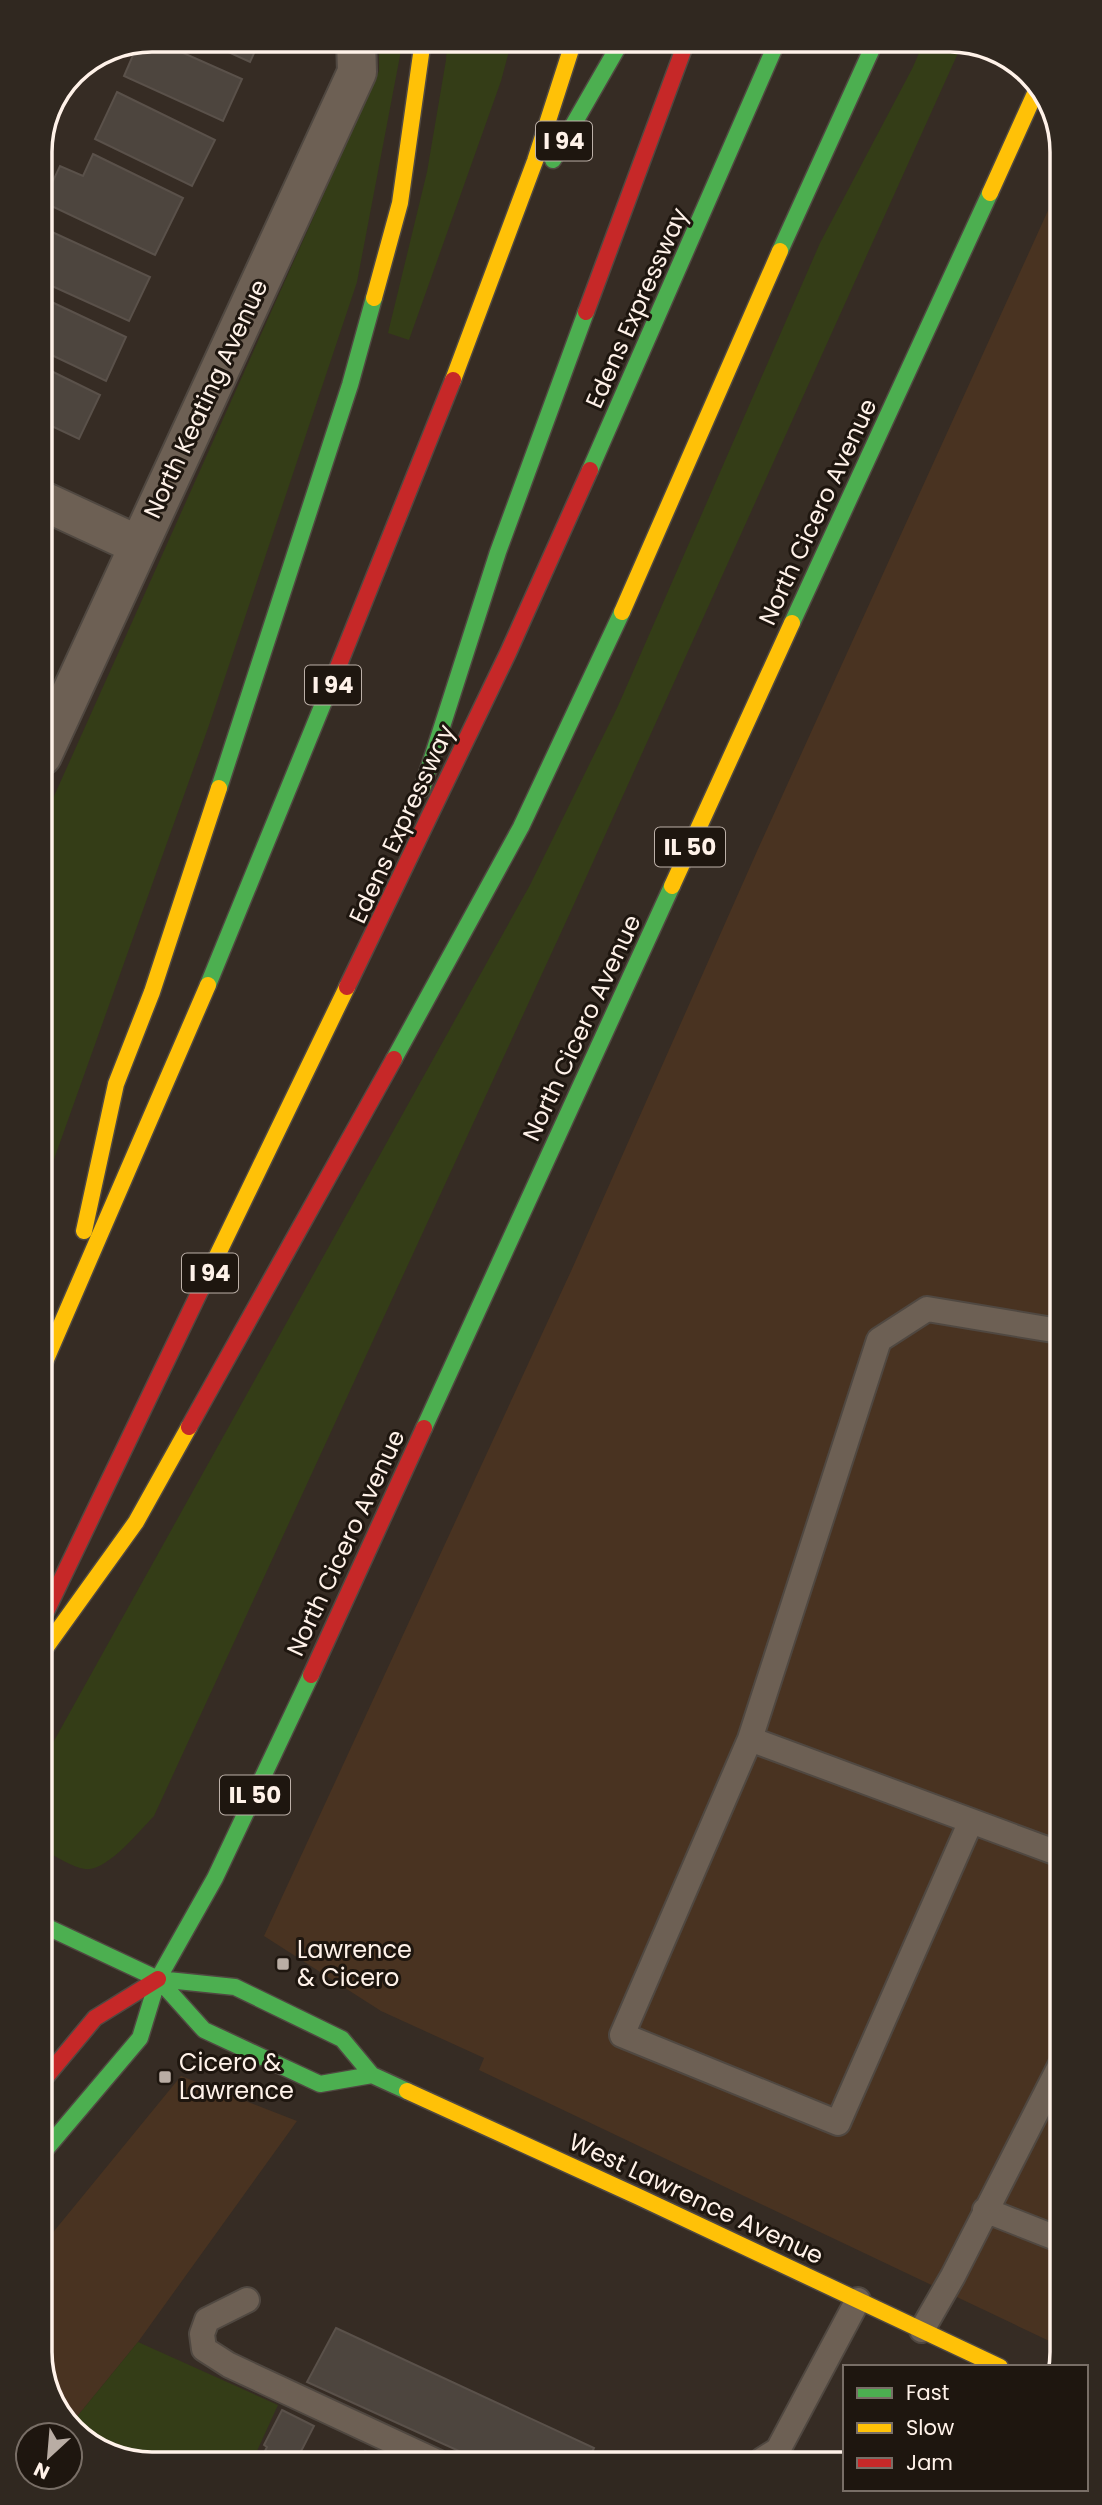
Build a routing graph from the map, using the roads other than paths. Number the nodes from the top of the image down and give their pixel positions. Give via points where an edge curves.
1 (356, 52) edge
2 (421, 52) edge
3 (569, 53) edge
4 (615, 53) edge
5 (682, 53) edge
6 (772, 53) edge
7 (870, 53) edge
8 (1033, 97) edge
9 (506, 241) junction
10 (53, 505) edge
11 (138, 545) junction
12 (53, 732) edge
13 (376, 931) junction
14 (65, 1318) junction
15 (1050, 1330) edge
16 (52, 1345) edge
17 (52, 1599) edge
18 (52, 1638) edge
19 (750, 1739) junction
20 (971, 1821) junction
21 (1050, 1850) edge
22 (52, 1930) edge
23 (158, 1979) junction
24 (52, 2070) edge
25 (372, 2075) junction
26 (1050, 2085) edge
27 (52, 2142) edge
28 (985, 2210) junction
29 (1050, 2236) edge
30 (247, 2300) dead end
31 (858, 2300) junction
32 (922, 2330) junction
33 (996, 2365) edge
34 (416, 2452) edge
35 (775, 2452) edge

1 - 11 street, North Keating Avenue via 357,72
2 - 14 main road via 400,203 354,372 152,992 116,1084
3 - 9 main road, I 94
4 - 9 main road, I 94
5 - 13 main road, I 94 via 498,552
6 - 13 main road, Edens Expressway / I 94 via 542,577
7 - 18 main road via 526,819 136,1522
8 - 23 main road, North Cicero Avenue / IL 50 via 269,1766 215,1878
9 - 14 main road, I 94 via 287,798
10 - 11 street
11 - 12 street, North Keating Avenue
13 - 17 main road, Edens Expressway / I 94
14 - 16 main road, I 94
15 - 19 lane via 927,1309 879,1340
19 - 20 lane
19 - 20 lane via 622,2035 838,2123
20 - 21 lane
22 - 23 main road, West Lawrence Avenue
23 - 24 main road, North Cicero Avenue / IL 50 via 95,2018
23 - 25 main road, West Lawrence Avenue via 235,1987 342,2039
23 - 25 main road, West Lawrence Avenue via 204,2030 320,2084
23 - 27 main road, North Cicero Avenue / IL 50 via 140,2038
25 - 31 main road, West Lawrence Avenue
26 - 28 lane
28 - 29 lane
28 - 32 lane
30 - 34 lane via 207,2320 202,2334 204,2349
31 - 32 main road, West Lawrence Avenue
31 - 35 lane
32 - 33 main road, West Lawrence Avenue

